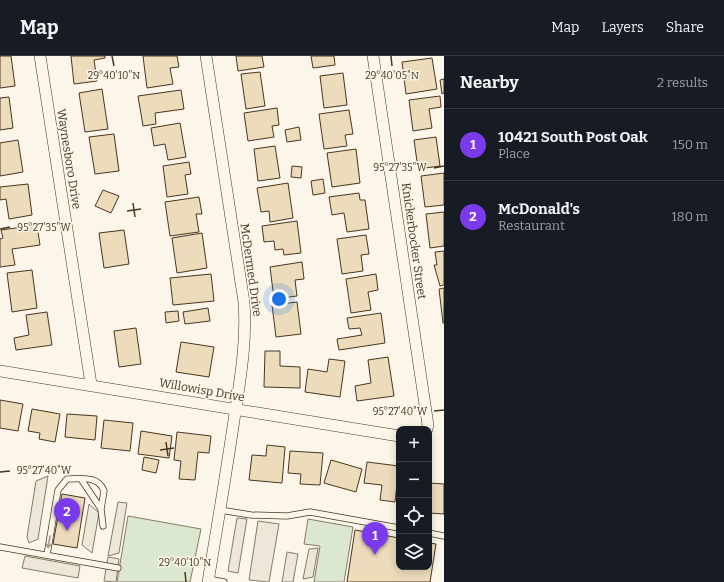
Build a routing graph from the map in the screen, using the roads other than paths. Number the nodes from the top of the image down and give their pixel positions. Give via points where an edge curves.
1 (40, 56) edge
2 (206, 56) edge
3 (373, 56) edge
4 (0, 371) edge
5 (91, 384) junction
6 (236, 409) junction
7 (428, 426) edge
8 (396, 436) edge
9 (81, 478) junction
10 (102, 509) junction
11 (220, 510) junction
12 (103, 526) dead end
13 (396, 527) edge
14 (432, 534) edge
15 (444, 536) edge
16 (0, 547) edge
17 (47, 555) junction
18 (118, 568) dead end
19 (208, 581) edge
20 (224, 582) edge

1 - 5 street, Waynesboro Drive
2 - 6 street, McDermed Drive via 244,302 244,354
3 - 7 street, Knickerbocker Street
4 - 5 street, Willowisp Drive
5 - 6 street, Willowisp Drive
6 - 8 street, Willowisp Drive
6 - 11 street, McDermed Drive
9 - 10 lane
9 - 10 lane via 93,480 102,487
9 -> 17 lane via 67,479 58,490
10 - 12 lane
11 - 13 lane via 280,516 310,512
11 - 19 street, McDermed Drive
14 - 15 lane
16 - 17 lane
17 - 18 lane
19 - 20 lane

